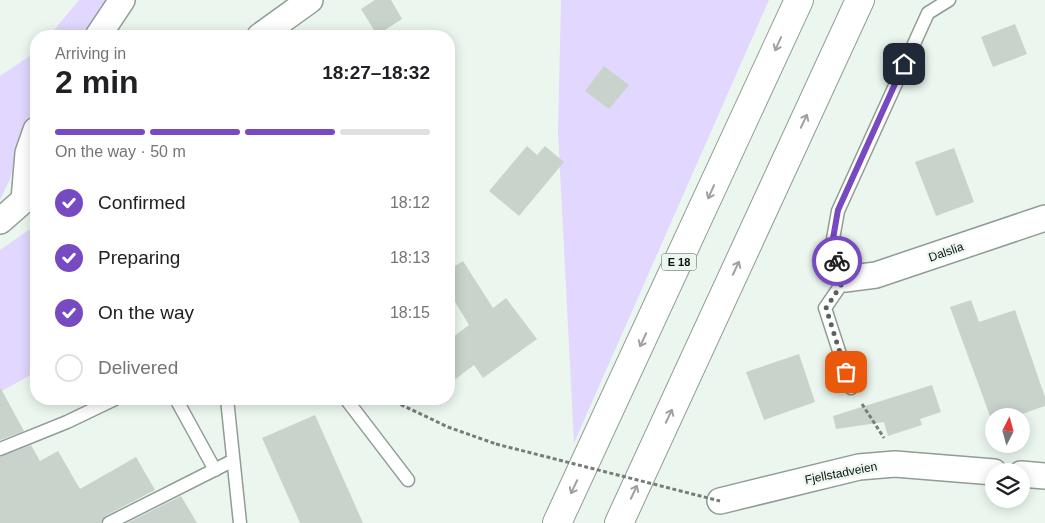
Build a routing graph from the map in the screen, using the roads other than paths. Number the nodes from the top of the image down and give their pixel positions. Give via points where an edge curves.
1 (122, 0) edge
2 (310, 0) edge
3 (798, 0) edge
4 (860, 0) edge
5 (948, 0) edge
6 (102, 30) edge
7 (268, 30) edge
8 (30, 147) edge
9 (30, 196) edge
10 (1045, 218) edge
11 (0, 221) edge
12 (845, 279) junction
13 (851, 388) road end
14 (102, 405) edge
15 (179, 405) edge
16 (227, 405) edge
17 (351, 405) edge
18 (0, 449) edge
19 (232, 461) junction
20 (215, 470) junction
21 (985, 471) edge
22 (1030, 475) edge
23 (1045, 476) edge
24 (408, 480) dead end
25 (720, 501) road end
26 (109, 523) edge
27 (240, 523) edge
28 (557, 523) edge
29 (620, 523) edge

1 - 6 street
2 - 7 street
3 -> 28 highway, E 18
29 -> 4 highway
5 - 12 lane via 928,13 838,210 831,250
8 - 9 street
9 - 11 street
10 - 12 street, Dalslia via 876,275
12 - 13 lane via 826,308
14 - 18 lane
15 - 20 lane
16 - 19 lane
17 - 24 lane
19 - 20 lane
19 - 27 lane
20 - 26 lane
21 - 25 street, Fjellstadveien via 895,464 859,467
22 - 23 street

